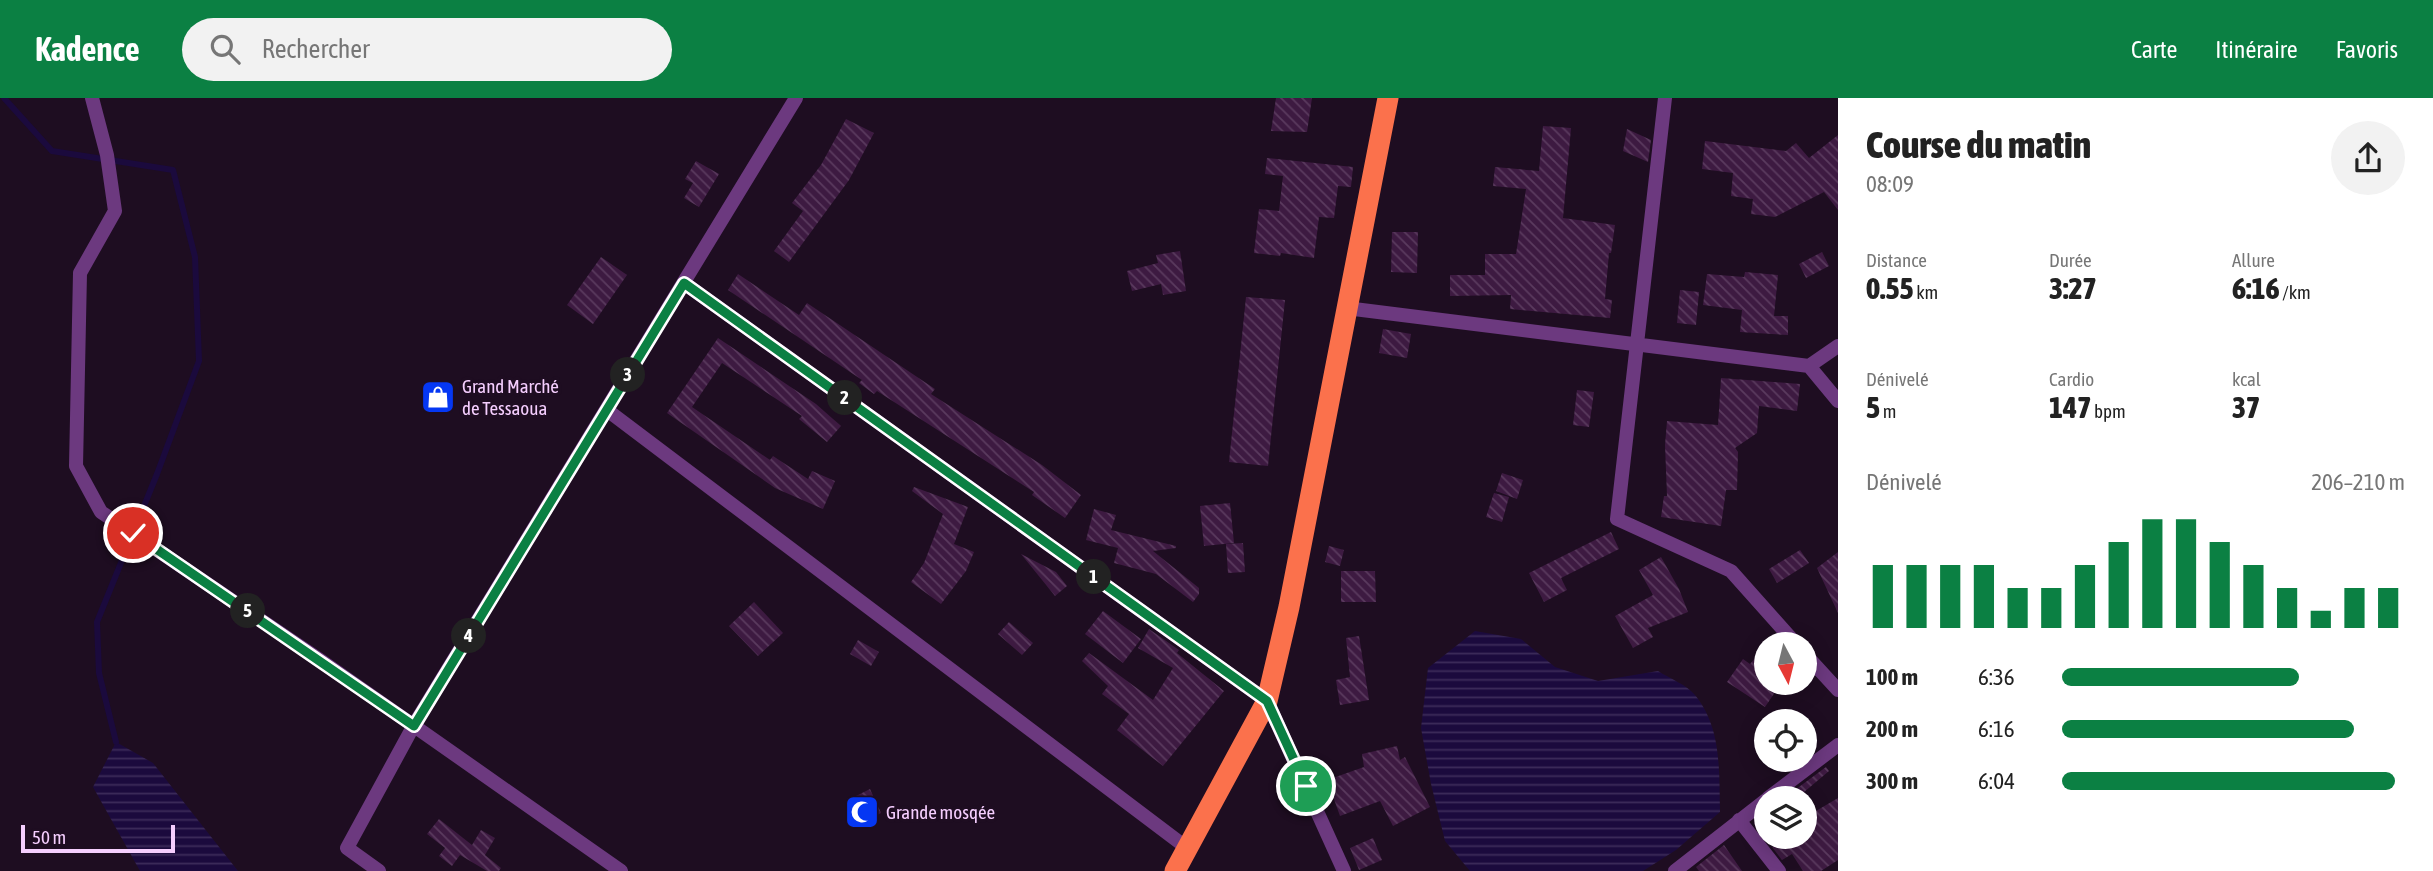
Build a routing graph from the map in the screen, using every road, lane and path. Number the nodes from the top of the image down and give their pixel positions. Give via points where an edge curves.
1 (92, 98) edge
2 (796, 98) edge
3 (1388, 98) edge
4 (1665, 98) edge
5 (684, 283) junction
6 (1346, 308) junction
7 (1637, 345) junction
8 (1838, 346) edge
9 (1809, 366) junction
10 (1838, 401) edge
11 (607, 410) junction
12 (1785, 632) edge
13 (1817, 667) edge
14 (1838, 690) edge
15 (1267, 701) junction
16 (414, 726) junction
17 (1838, 745) edge
18 (1784, 786) edge
19 (1754, 809) edge
20 (1739, 820) junction
21 (1188, 848) junction
22 (379, 871) edge
23 (621, 871) edge
24 (1175, 871) edge
25 (1344, 871) edge
26 (1675, 871) edge
27 (1779, 871) edge

1 - 16 street via 115,211 80,273 76,466 101,512
2 - 5 street
3 - 6 highway
4 - 7 street
5 - 11 street
5 - 15 street
6 - 7 street
6 - 15 highway
7 - 9 street
7 - 12 street via 1617,519 1731,571
8 - 9 street
9 - 10 street
11 - 16 street
11 - 21 street
13 - 14 street
15 - 21 highway
15 - 25 street
16 - 22 street via 346,848
16 - 23 street
17 - 18 street
19 - 20 street
20 - 26 street
20 - 27 street
21 - 24 highway

